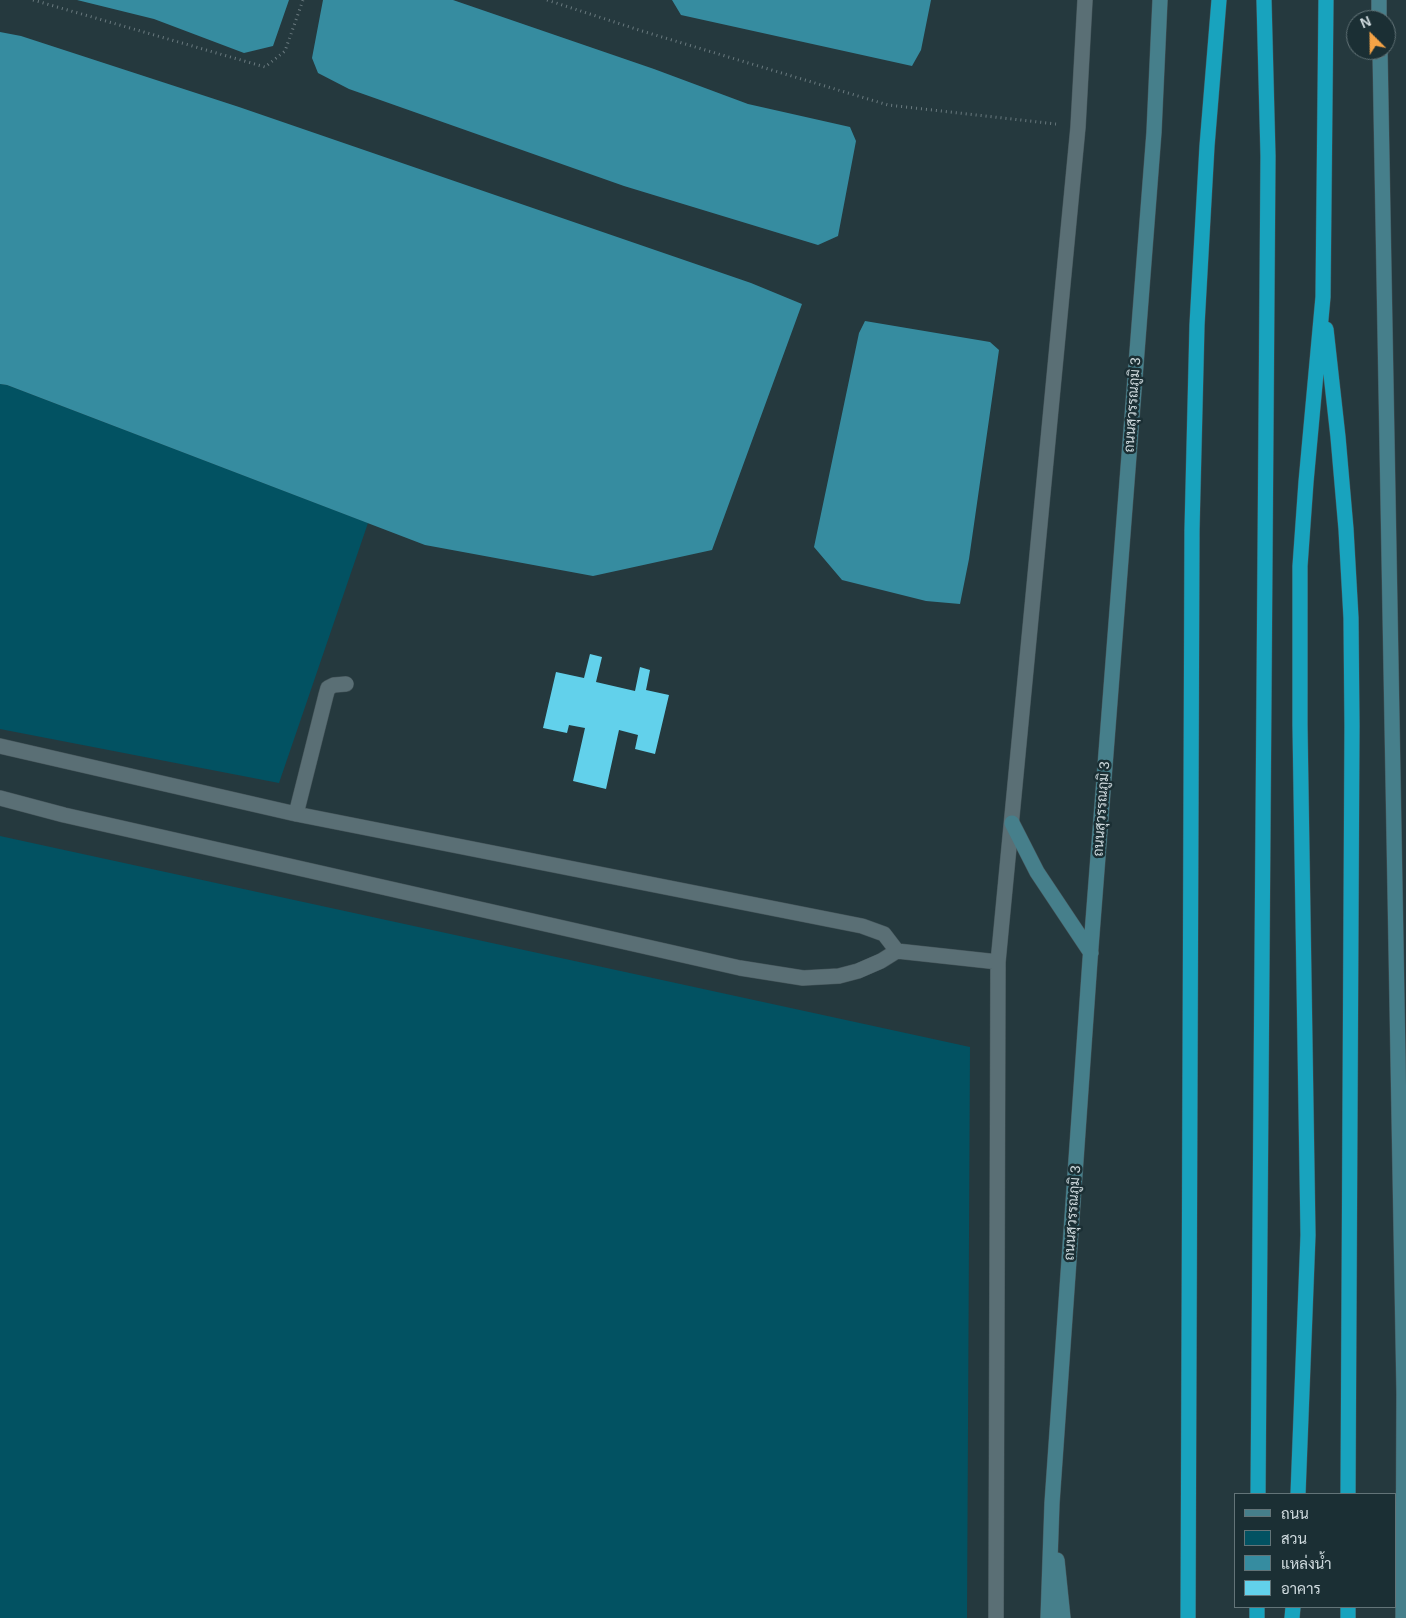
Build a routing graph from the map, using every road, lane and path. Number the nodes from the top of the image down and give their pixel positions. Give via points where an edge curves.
1 (33, 0) edge
2 (303, 0) edge
3 (546, 0) edge
4 (1085, 0) edge
5 (1160, 0) edge
6 (1219, 0) edge
7 (1264, 0) edge
8 (1326, 0) edge
9 (1380, 60) edge
10 (1078, 127) junction
11 (1323, 297) junction
12 (346, 684) dead end
13 (0, 746) edge
14 (0, 798) edge
15 (296, 814) junction
16 (1012, 823) junction
17 (897, 951) junction
18 (1091, 953) junction
19 (998, 962) junction
20 (1258, 1493) edge
21 (1298, 1493) edge
22 (1348, 1493) edge
23 (1052, 1503) junction
24 (996, 1618) edge
25 (1048, 1618) edge
26 (1063, 1618) edge
27 (1188, 1618) edge
28 (1403, 1618) edge

1 - 2 path via 265,66 285,51
3 - 10 path via 888,105
4 - 10 street
5 - 18 main road, ถนนสุวรรณภูมิ 3 via 1154,132
6 - 27 highway via 1197,326 1192,530
7 - 20 highway via 1268,166
8 - 11 highway
9 - 28 main road via 1404,1393
10 - 16 street
11 - 21 highway via 1300,566 1308,1235
11 - 22 highway via 1346,529 1351,628
12 - 15 street via 328,688
13 - 15 street
14 - 17 street via 740,968 803,978 839,976 858,971
15 - 17 street via 862,926 884,934
16 - 18 main road via 1037,872
16 - 19 street
17 - 19 street
18 - 23 main road, ถนนสุวรรณภูมิ 3
19 - 24 street
23 - 25 main road, ถนนสุวรรณภูมิ 3
23 - 26 main road

